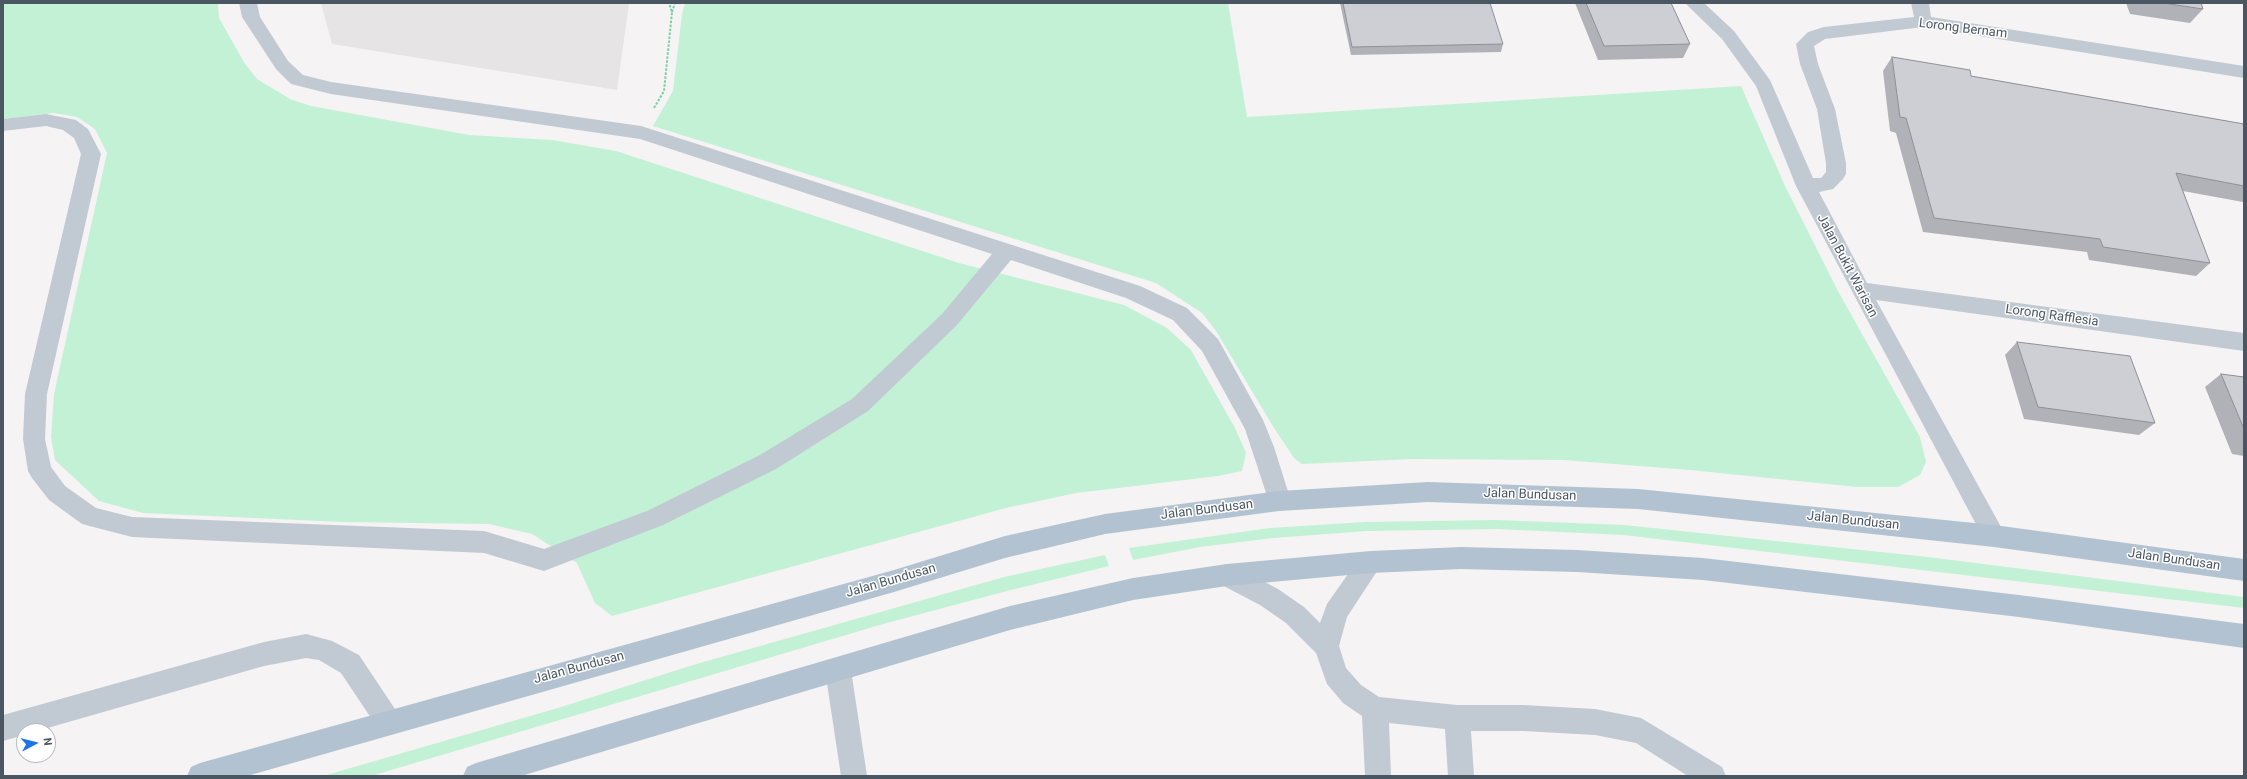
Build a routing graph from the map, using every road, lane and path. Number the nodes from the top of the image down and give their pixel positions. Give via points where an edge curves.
1 (248, 3) edge
2 (669, 3) edge
3 (675, 3) edge
4 (1694, 3) edge
5 (1920, 3) edge
6 (672, 12) junction
7 (1923, 21) junction
8 (2244, 72) edge
9 (3, 124) edge
10 (641, 133) junction
11 (1806, 186) junction
12 (1007, 251) junction
13 (1860, 290) junction
14 (2244, 342) edge
15 (1279, 501) junction
16 (1994, 536) junction
17 (1372, 562) junction
18 (2244, 570) edge
19 (1227, 575) junction
20 (2244, 636) edge
21 (1326, 646) junction
22 (838, 670) junction
23 (1375, 709) junction
24 (1457, 718) junction
25 (388, 722) junction
26 (3, 728) edge
27 (200, 776) edge
28 (476, 776) edge
29 (854, 776) edge
30 (1378, 776) edge
31 (1461, 776) edge
32 (1713, 776) edge

1 - 10 street via 251,17 282,65 297,80 331,88
2 - 6 path
3 - 6 path
4 - 11 street, Jalan Bukit Warisan via 1728,35 1764,84
5 - 7 street
6 - 10 path via 664,91
7 - 8 street, Lorong Bernam
7 - 11 street, Lorong Bernam via 1824,33 1814,36 1805,44 1808,64 1826,109 1836,163 1836,174 1826,184
9 - 12 street via 46,120 69,125 81,134 91,154 36,394 34,439 40,471 57,493 90,517 132,527 484,542 544,560 655,518 768,462 860,405 949,320
10 - 12 street
11 - 13 street, Jalan Bukit Warisan
12 - 15 street via 1133,292 1180,314 1210,345 1255,427
13 - 14 street, Lorong Rafflesia
13 - 16 street, Jalan Bukit Warisan
15 - 16 main road, Jalan Bundusan via 1428,492 1638,499
15 - 25 main road, Jalan Bundusan via 1105,524 1004,547 886,583
16 - 18 main road, Jalan Bundusan
17 - 19 main road
17 - 20 main road via 1461,558 1577,561 1703,569 2011,605
17 - 21 street via 1336,612
19 - 21 street via 1269,597 1295,615
19 - 22 main road via 1133,589 1010,618
21 - 23 street via 1336,675 1352,694
22 - 28 main road
22 - 29 street
23 - 24 street
23 - 30 street
24 - 31 street
24 - 32 street via 1595,722 1641,731
25 - 26 street via 350,664 323,649 306,646 264,654
25 - 27 main road, Jalan Bundusan

